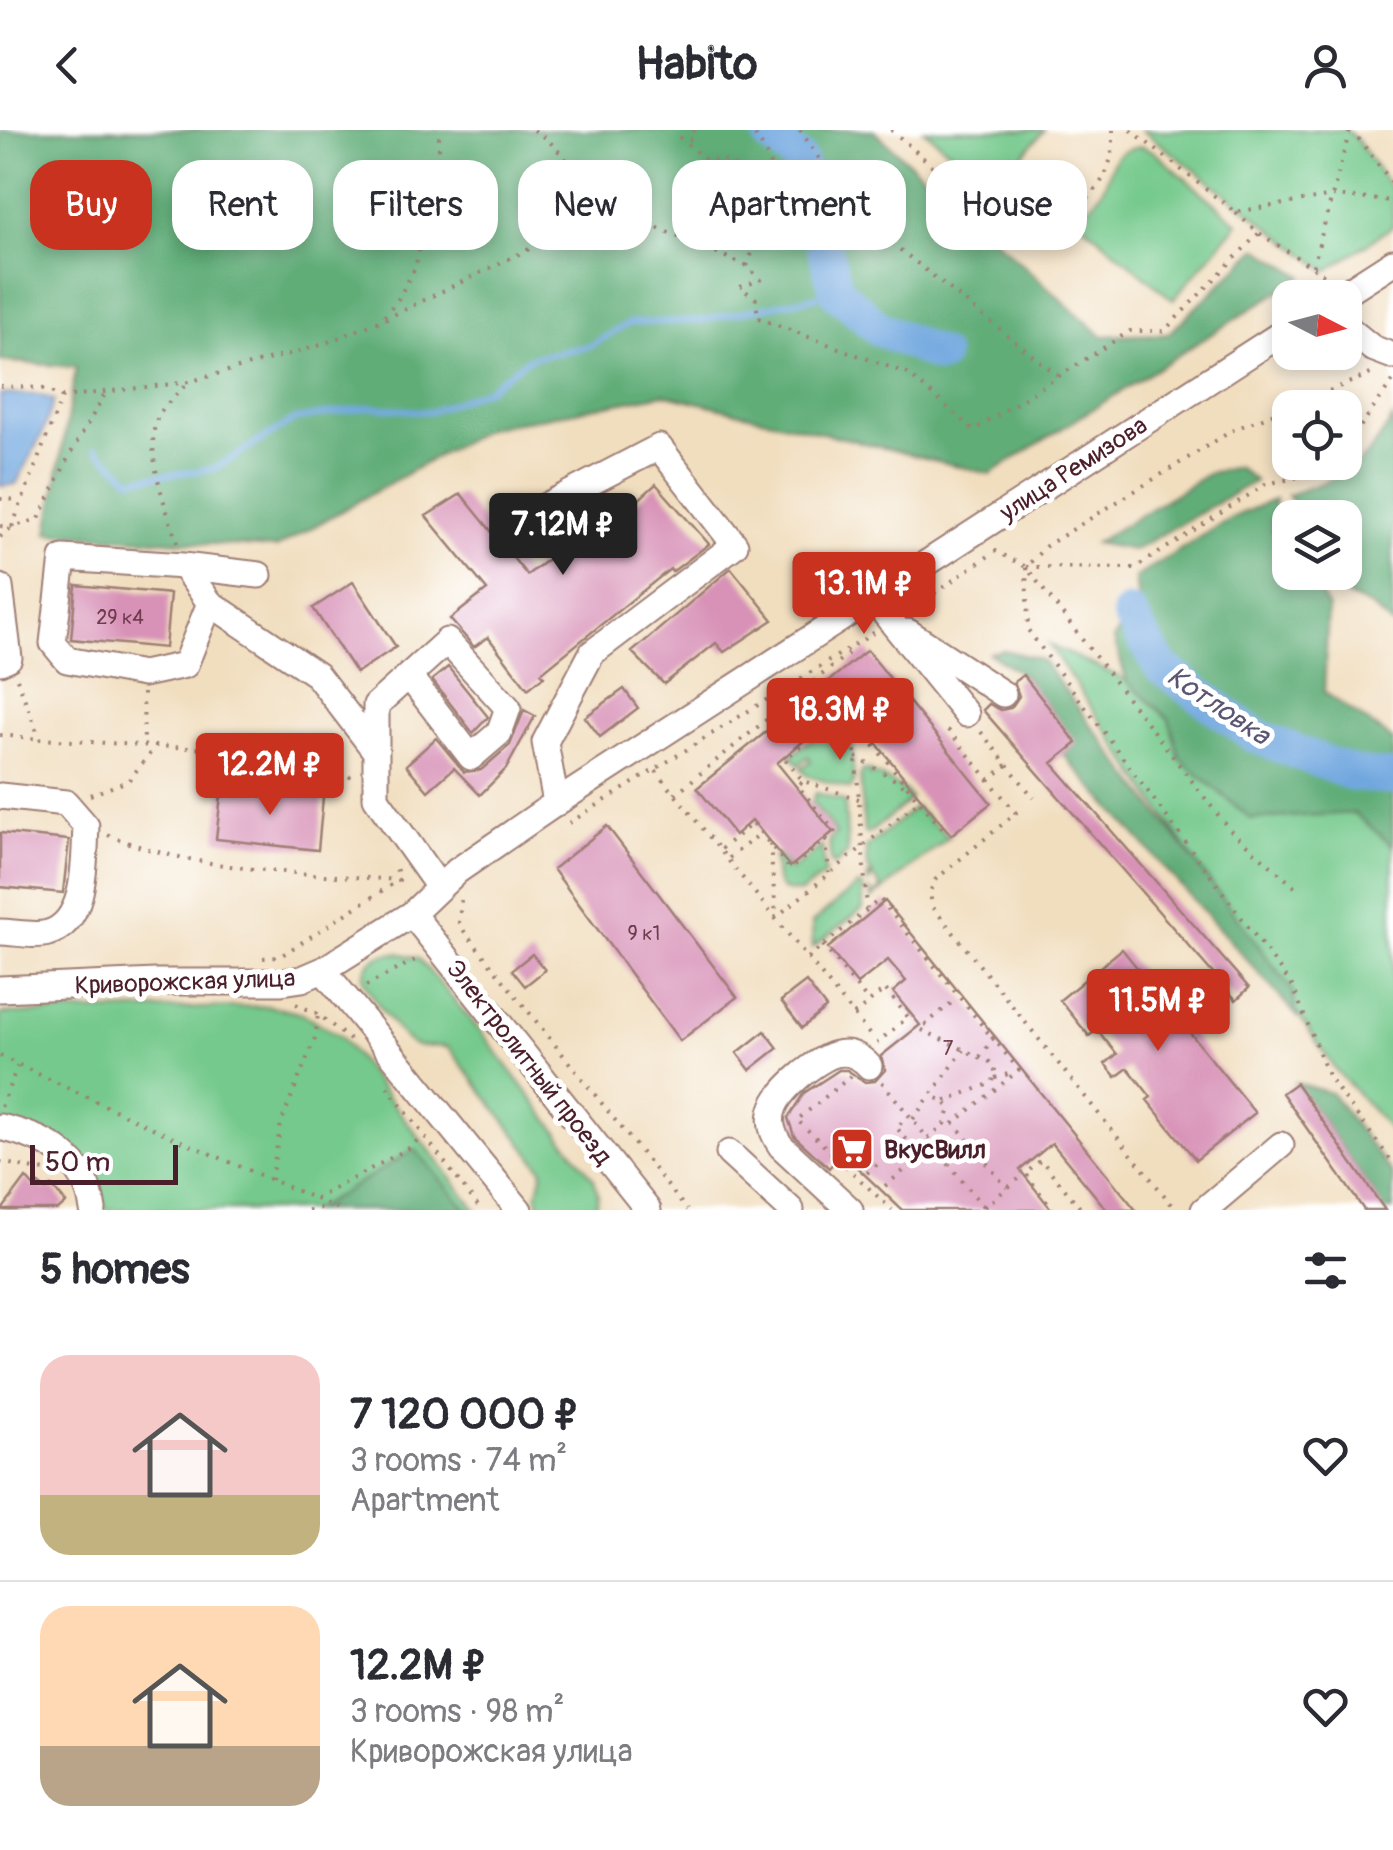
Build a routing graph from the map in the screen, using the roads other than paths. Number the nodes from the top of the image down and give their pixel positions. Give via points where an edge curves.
1 (1393, 262) edge
2 (1348, 280) edge
3 (1272, 340) edge
4 (1362, 340) edge
5 (1386, 363) edge
6 (528, 515) dead end
7 (183, 566) junction
8 (259, 575) dead end
9 (0, 587) edge
10 (872, 598) junction
11 (210, 603) junction
12 (881, 628) junction
13 (5, 660) edge
14 (408, 676) dead end
15 (1004, 694) dead end
16 (966, 714) road end
17 (376, 752) junction
18 (0, 796) edge
19 (559, 816) junction
20 (439, 887) junction
21 (412, 914) junction
22 (0, 932) edge
23 (324, 970) junction
24 (0, 989) edge
25 (871, 1058) road end
26 (0, 1127) edge
27 (1280, 1145) dead end
28 (730, 1153) dead end
29 (640, 1208) edge
30 (93, 1210) edge
31 (519, 1210) edge
32 (791, 1210) edge
33 (850, 1210) edge
34 (1204, 1210) edge

1 - 2 street
3 - 10 street, улица Ремизова
4 - 5 street
6 - 19 street via 659,447 735,545 592,653 545,742
7 - 8 street
7 - 11 street
7 - 11 street via 63,558 52,643 67,660 143,674 185,665
9 - 13 street
10 - 12 street
10 - 19 street, улица Ремизова
11 - 17 street via 316,675
12 - 15 street
12 - 16 street
14 - 17 street via 376,705
17 - 20 street via 376,798
18 - 22 street via 66,803 86,826 82,894 64,924 48,933
19 - 20 street, улица Ремизова
20 - 21 street, улица Ремизова
21 - 23 street, Криворожская улица
21 - 29 street, Электролитный проезд
23 - 24 street, Криворожская улица via 282,982
23 - 31 street
25 - 33 street via 824,1056 784,1090 770,1117 781,1146
26 - 30 street via 66,1154 89,1185
27 - 34 street
28 - 32 street

